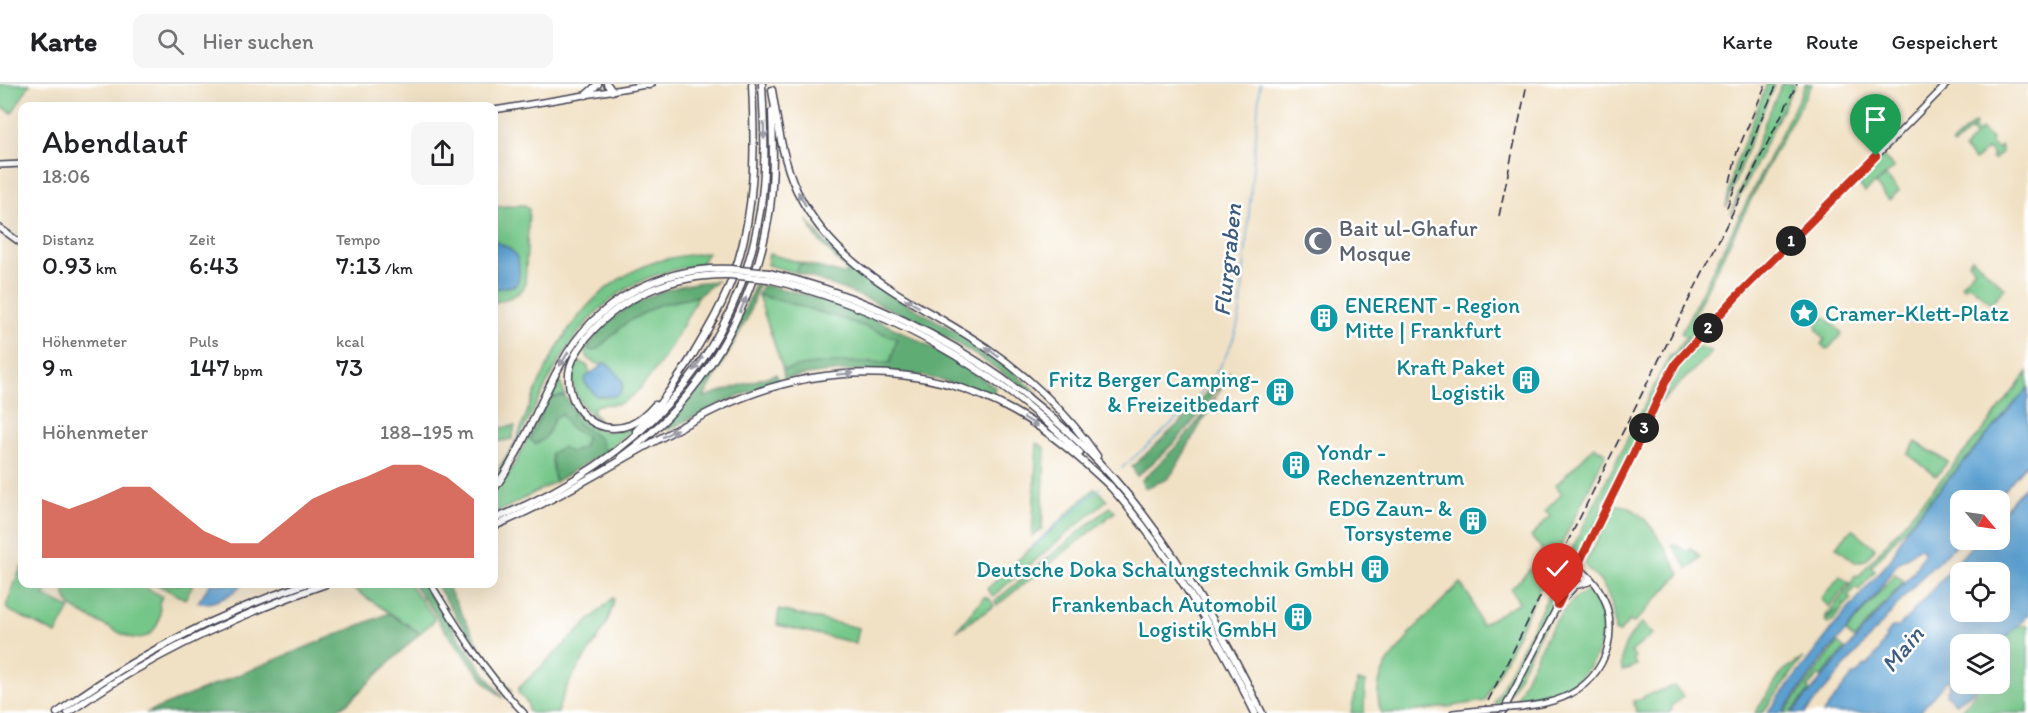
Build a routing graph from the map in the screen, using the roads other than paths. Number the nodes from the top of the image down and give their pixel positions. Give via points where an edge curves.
1 (598, 84) edge
2 (607, 84) edge
3 (643, 84) edge
4 (650, 84) edge
5 (752, 84) edge
6 (762, 84) edge
7 (1947, 84) edge
8 (771, 87) edge
9 (613, 88) edge
10 (586, 95) junction
11 (498, 109) edge
12 (18, 164) edge
13 (0, 165) edge
14 (0, 228) edge
15 (18, 241) edge
16 (730, 272) junction
17 (769, 276) junction
18 (690, 359) junction
19 (600, 464) junction
20 (1105, 469) junction
21 (601, 472) junction
22 (498, 483) edge
23 (1111, 487) junction
24 (498, 517) edge
25 (498, 524) edge
26 (1577, 567) junction
27 (1591, 581) junction
28 (295, 588) edge
29 (315, 588) edge
30 (433, 588) edge
31 (1558, 605) junction
32 (57, 713) edge
33 (68, 713) edge
34 (524, 713) edge
35 (1255, 713) edge
36 (1262, 713) edge
37 (1453, 713) edge
38 (1503, 713) edge

1 - 10 highway
2 - 9 highway
3 - 4 highway
4 - 9 main road
5 - 18 highway via 753,177 743,244 729,286
6 -> 19 highway via 764,158 760,211 750,259 732,305 674,398 644,429
7 - 26 main road via 1676,363
20 -> 8 highway via 1076,429 1014,369 877,281 836,246 811,214 790,175
21 -> 8 highway via 634,448 673,411 716,357 742,307 759,258 770,208
9 - 10 main road
10 - 11 main road
12 - 13 main road
14 - 15 main road
16 - 17 highway, bridge
16 - 18 highway via 671,282 644,292 605,319 572,363 570,392 580,413 593,423 620,427 650,411
16 -> 22 highway via 691,271 662,278 625,295 600,313 562,362 523,442
17 - 20 highway via 806,282 857,299 947,342 1024,394
17 - 23 highway via 865,310 958,356 1041,417
18 - 19 highway via 657,408
19 - 24 highway
20 - 36 highway via 1147,518 1193,586
21 -> 23 highway via 718,408 778,386 831,375 875,373 926,379 994,401 1040,427
21 - 25 highway
23 - 35 highway via 1188,590
26 - 27 main road via 1580,577
26 - 31 main road
27 - 31 main road via 1575,586
27 - 37 main road, bridge via 1600,588 1610,634 1602,662 1585,684 1552,701
28 - 32 highway via 166,644
29 - 33 highway via 195,636
30 - 34 main road via 472,651
31 - 38 main road

